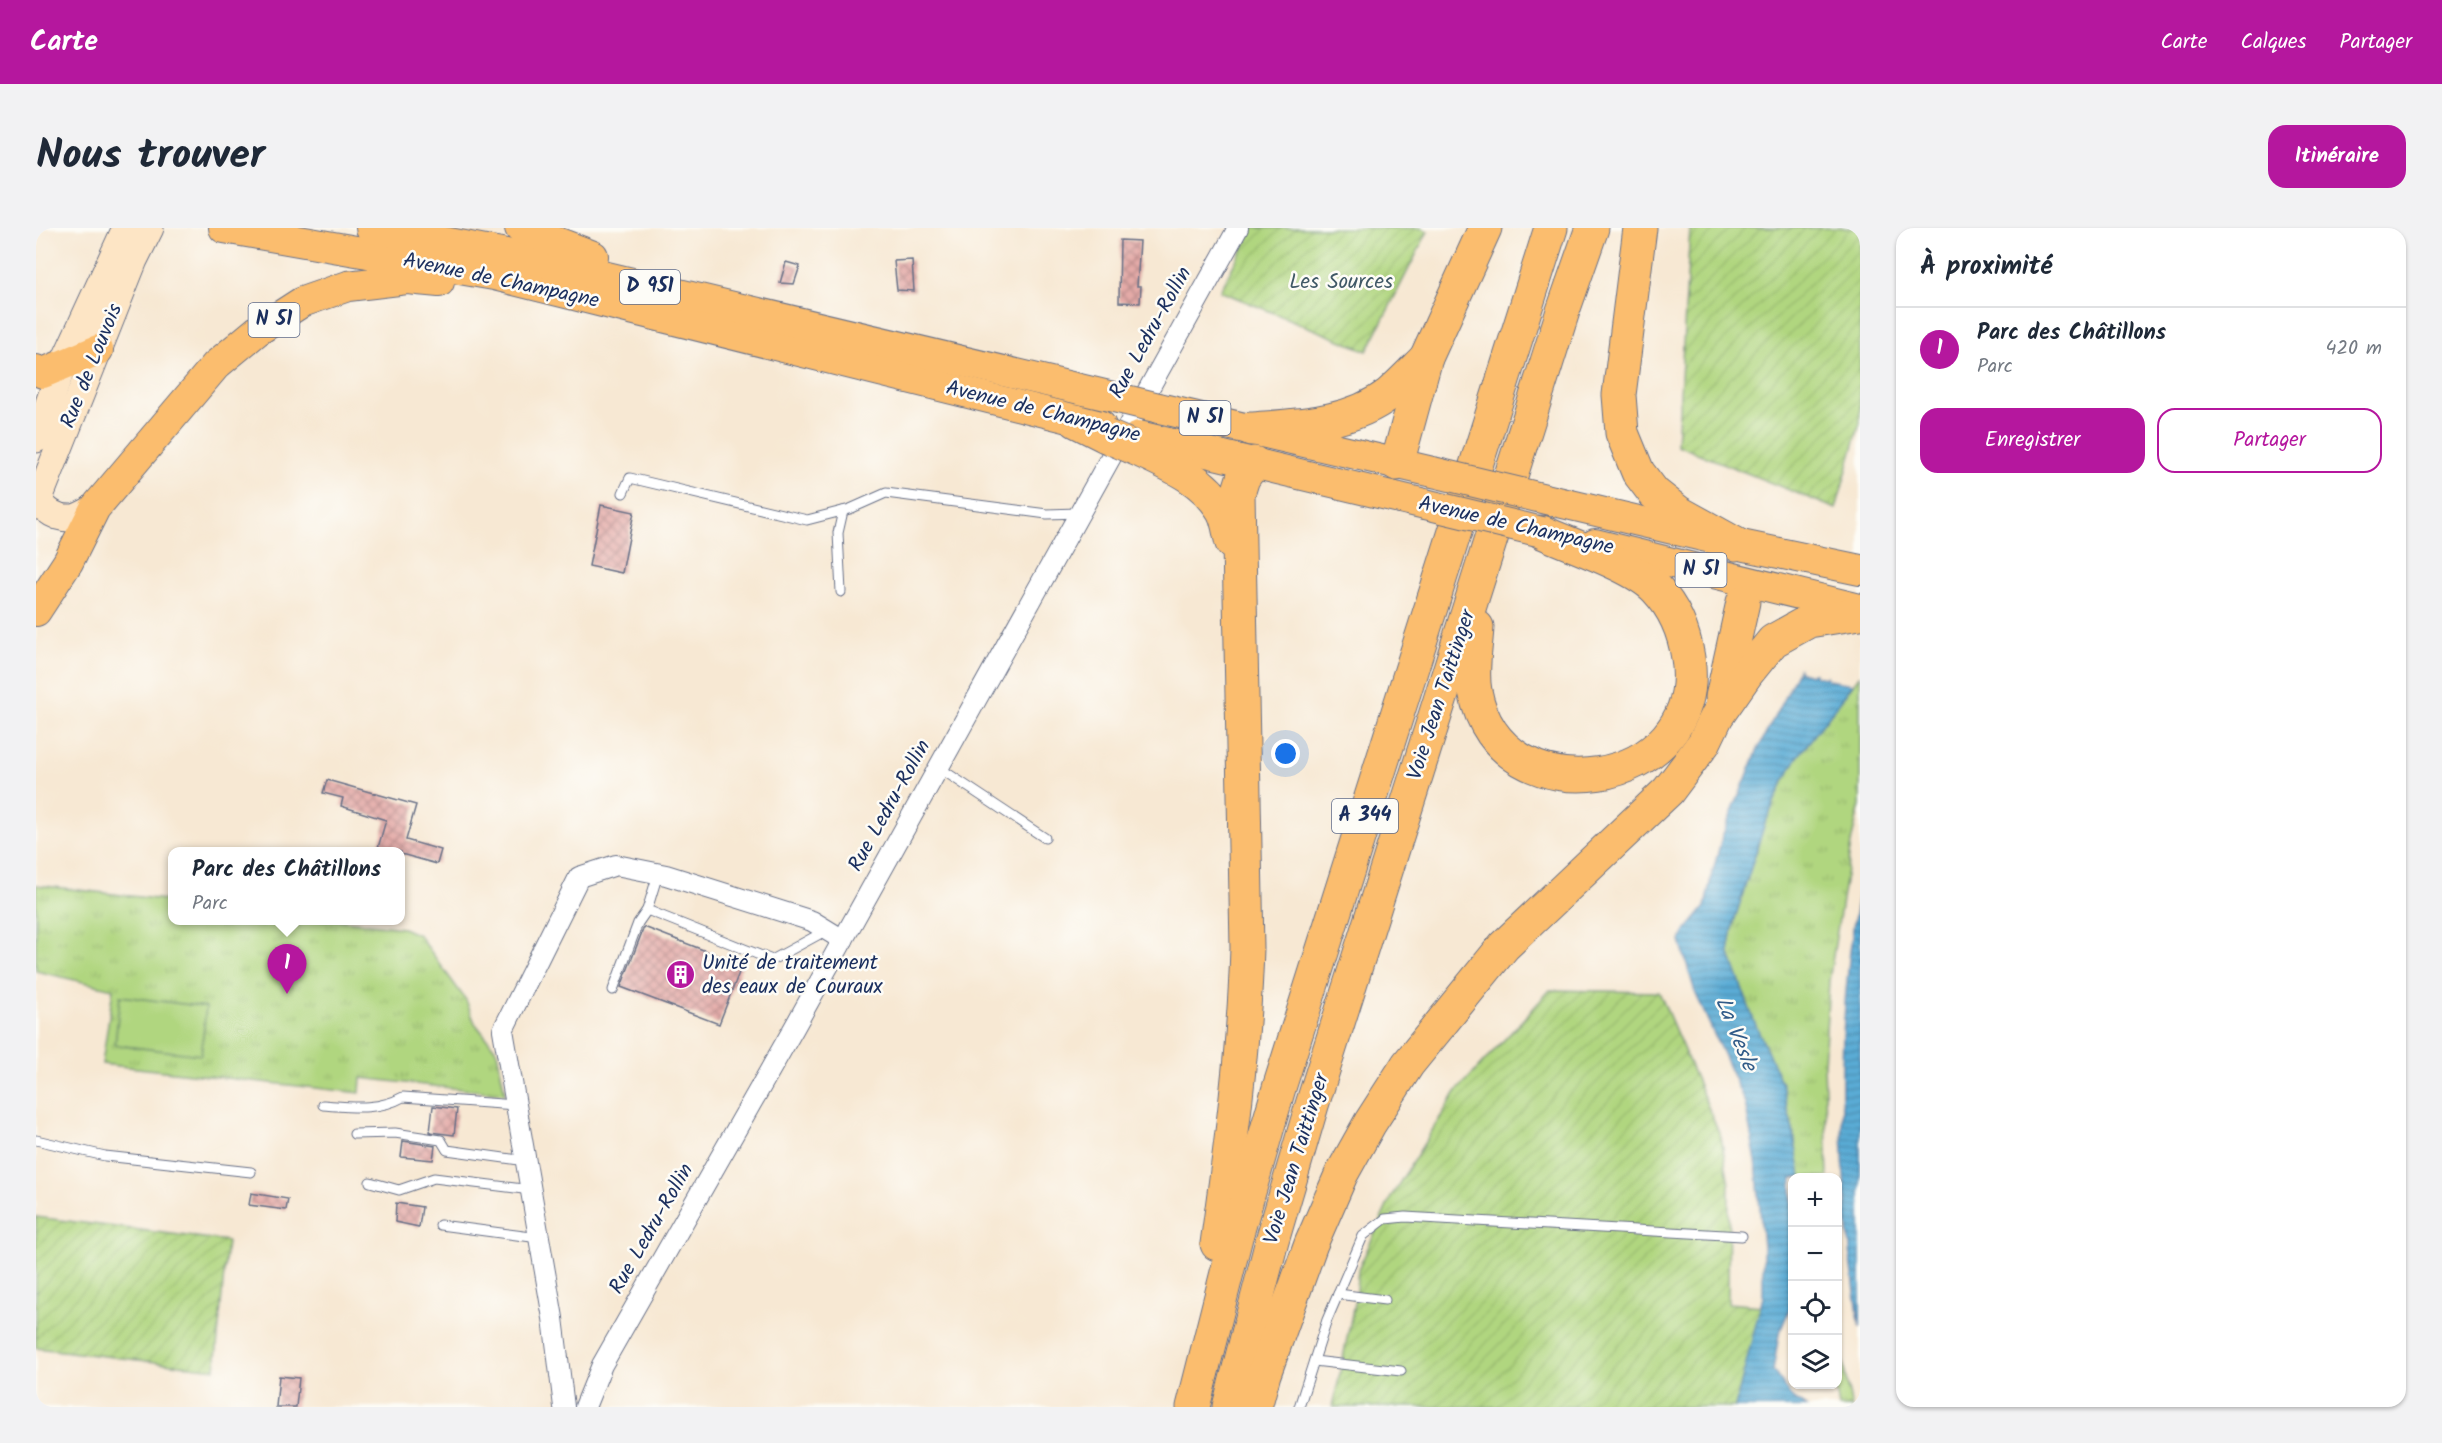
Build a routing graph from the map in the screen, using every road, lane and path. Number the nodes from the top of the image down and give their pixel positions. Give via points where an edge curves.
1 (126, 228) edge
2 (150, 228) edge
3 (224, 228) edge
4 (371, 228) edge
5 (520, 228) edge
6 (1238, 228) edge
7 (1485, 228) edge
8 (1551, 228) edge
9 (1592, 228) edge
10 (1640, 228) edge
11 (123, 259) junction
12 (638, 313) junction
13 (98, 350) junction
14 (927, 352) junction
15 (1426, 358) junction
16 (49, 368) edge
17 (1126, 400) joint
18 (1076, 421) joint
19 (1266, 433) junction
20 (38, 434) edge
21 (1122, 437) junction
22 (36, 456) edge
23 (1254, 463) junction
24 (1397, 464) junction
25 (623, 493) dead end
26 (1389, 495) junction
27 (37, 498) edge
28 (96, 508) junction
29 (843, 511) junction
30 (1078, 513) junction
31 (1542, 532) junction
32 (1736, 544) junction
33 (1239, 567) junction
34 (1860, 570) edge
35 (1481, 571) junction
36 (1743, 591) junction
37 (841, 592) dead end
38 (36, 611) edge
39 (1860, 611) edge
40 (1716, 716) junction
41 (938, 766) junction
42 (1045, 838) dead end
43 (658, 873) junction
44 (647, 910) junction
45 (835, 935) junction
46 (613, 990) dead end
47 (323, 1105) dead end
48 (516, 1105) junction
49 (354, 1134) dead end
50 (36, 1140) edge
51 (526, 1161) junction
52 (251, 1172) dead end
53 (370, 1182) dead end
54 (531, 1190) junction
55 (440, 1225) dead end
56 (1742, 1236) dead end
57 (539, 1238) junction
58 (1338, 1294) junction
59 (1385, 1300) dead end
60 (1314, 1361) junction
61 (1401, 1371) dead end
62 (1194, 1401) edge
63 (564, 1407) edge
64 (585, 1407) edge
65 (1229, 1407) edge
66 (1255, 1407) edge
67 (1299, 1407) edge

1 - 11 street, Rue de Louvois
2 - 11 street, Rue de Louvois
3 - 12 main road, Avenue de Champagne / D 951 via 494,275
4 - 14 main road, Avenue de Champagne / D 951 via 527,258
5 - 14 main road via 562,246 649,273 880,332
6 - 30 street, Rue Ledru-Rollin
7 - 15 highway
8 - 62 highway, Voie Jean Taittinger / A 344 via 1279,1088
9 - 35 highway, Voie Jean Taittinger / A 344
10 - 32 highway via 1619,395 1622,433 1638,472 1654,493 1678,512
11 - 13 street, Rue de Louvois
11 - 16 street, Rue de Louvois
12 - 18 main road, Avenue de Champagne / D 951
12 - 28 main road, N 51 via 480,286 407,279 348,286 302,302 256,331 216,365
13 - 16 main road
13 - 27 street, Rue de Louvois
14 - 17 main road, Avenue de Champagne / D 951
15 - 19 highway via 1388,394 1365,407 1324,423
15 - 24 highway
16 - 20 street, Rue de Louvois
17 - 19 main road, Avenue de Champagne / N 51, bridge
18 - 21 highway
19 - 23 main road
19 - 24 main road, Avenue de Champagne / N 51
20 - 22 street, Rue de Louvois
21 - 23 main road, Avenue de Champagne / N 51
21 - 33 highway via 1184,472 1207,492 1223,512
23 - 26 main road, Avenue de Champagne / N 51
23 - 33 highway via 1238,494
24 - 26 main road
24 - 32 main road, Avenue de Champagne / N 51, bridge
25 - 29 lane via 630,478 807,520
26 - 31 main road, Avenue de Champagne / N 51, bridge
27 - 28 street via 50,514 74,518
28 - 38 main road, N 51 via 69,562
29 - 30 lane via 885,493 1047,514
29 - 37 lane via 838,533
30 - 41 street, Rue Ledru-Rollin
31 - 35 highway via 1639,575 1655,588 1681,626 1689,668 1683,710 1673,728 1643,757 1608,773 1567,775 1531,764 1501,742 1480,709 1475,690 1473,668
31 - 36 main road, Avenue de Champagne / N 51
32 - 34 main road, Avenue de Champagne / N 51
32 - 36 main road
33 - 62 highway via 1245,1016 1232,1140
35 - 65 highway, Voie Jean Taittinger / A 344 via 1312,1105
36 - 39 main road, Avenue de Champagne / N 51
36 - 40 highway via 1735,645
39 - 40 highway via 1809,621 1773,641
40 - 66 highway via 1704,743 1668,791 1504,946 1408,1064 1341,1175 1311,1244
41 - 42 lane
41 - 45 street, Rue Ledru-Rollin
43 - 44 lane
43 - 45 street via 812,921
43 - 48 street via 616,865 579,877 503,1030
44 - 45 lane via 772,960
44 - 46 lane via 638,923
45 - 64 street, Rue Ledru-Rollin via 602,1365
47 - 48 lane via 361,1108 391,1104 403,1097
48 - 51 street
49 - 51 lane via 395,1133 441,1140 447,1150
50 - 52 lane via 105,1155
51 - 54 street
53 - 54 lane via 399,1190 434,1178
54 - 57 street
55 - 57 lane
56 - 58 lane via 1385,1219 1363,1236
57 - 63 street
58 - 59 lane
58 - 60 lane
60 - 61 lane
60 - 67 lane

